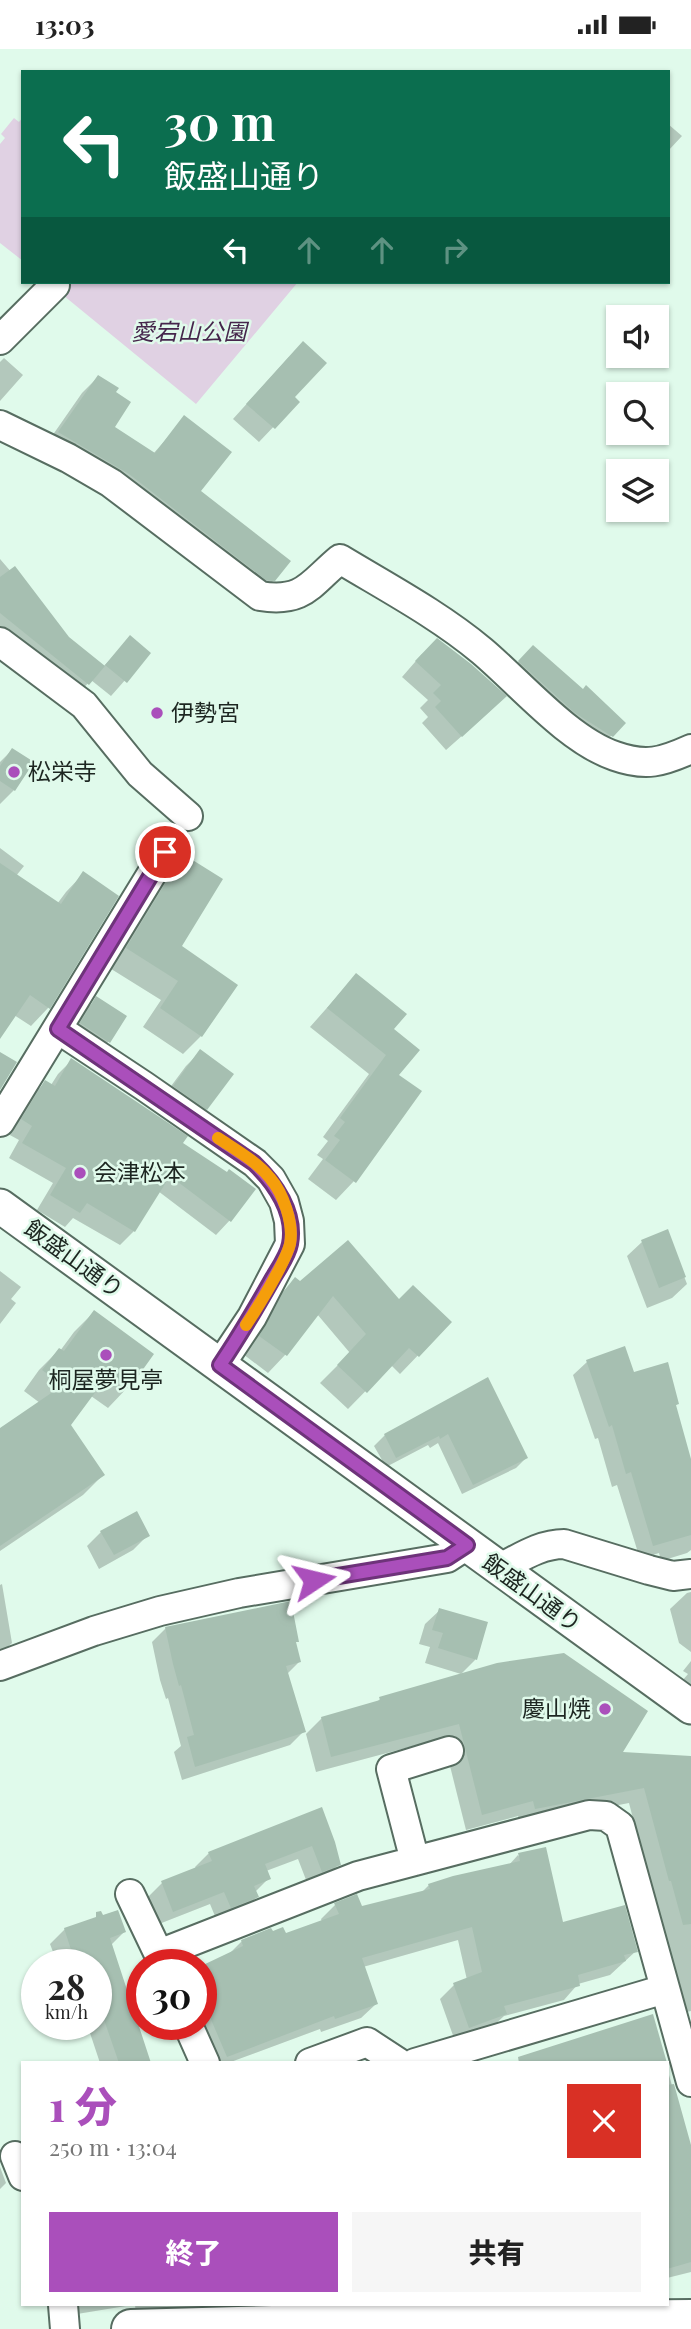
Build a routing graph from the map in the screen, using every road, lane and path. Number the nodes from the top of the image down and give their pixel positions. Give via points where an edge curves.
1 (55, 285) dead end
2 (0, 340) edge
3 (0, 425) edge
4 (0, 642) edge
5 (691, 749) edge
6 (188, 816) dead end
7 (173, 839) dead end
8 (58, 1029) junction
9 (0, 1122) edge
10 (0, 1206) edge
11 (220, 1365) junction
12 (467, 1545) junction
13 (498, 1569) junction
14 (691, 1574) edge
15 (0, 1666) edge
16 (691, 1707) edge
17 (449, 1751) dead end
18 (415, 1861) junction
19 (130, 1894) dead end
20 (156, 1949) edge
21 (186, 1949) edge
22 (665, 1989) junction
23 (195, 2040) edge
24 (204, 2061) edge
25 (315, 2061) edge
26 (396, 2061) edge
27 (422, 2061) edge
28 (691, 2082) edge
29 (63, 2306) edge
30 (317, 2314) edge
31 (691, 2319) edge
32 (543, 2325) edge
33 (65, 2329) edge
34 (133, 2329) edge

1 - 2 street
3 - 5 street via 111,483 260,596 280,599 309,589 340,559 481,650 591,746 650,764
4 - 6 street via 84,705 140,774
7 - 8 street
8 - 9 street
8 - 11 street via 254,1163 271,1179 284,1202 290,1244
10 - 11 street, 飯盛山通り
11 - 12 street, 飯盛山通り
12 - 13 street, 飯盛山通り
12 - 15 street via 447,1558 160,1611
13 - 14 street via 550,1544 564,1544 673,1576
13 - 16 street, 飯盛山通り
17 - 18 street via 391,1769
18 - 21 street via 358,1875
18 - 22 street via 589,1815 606,1816 620,1826
19 - 20 street
22 - 27 street
22 - 28 street
23 - 24 street
25 - 26 street via 367,2042
29 - 33 street
30 - 32 main road
30 - 34 main road
31 - 32 main road

